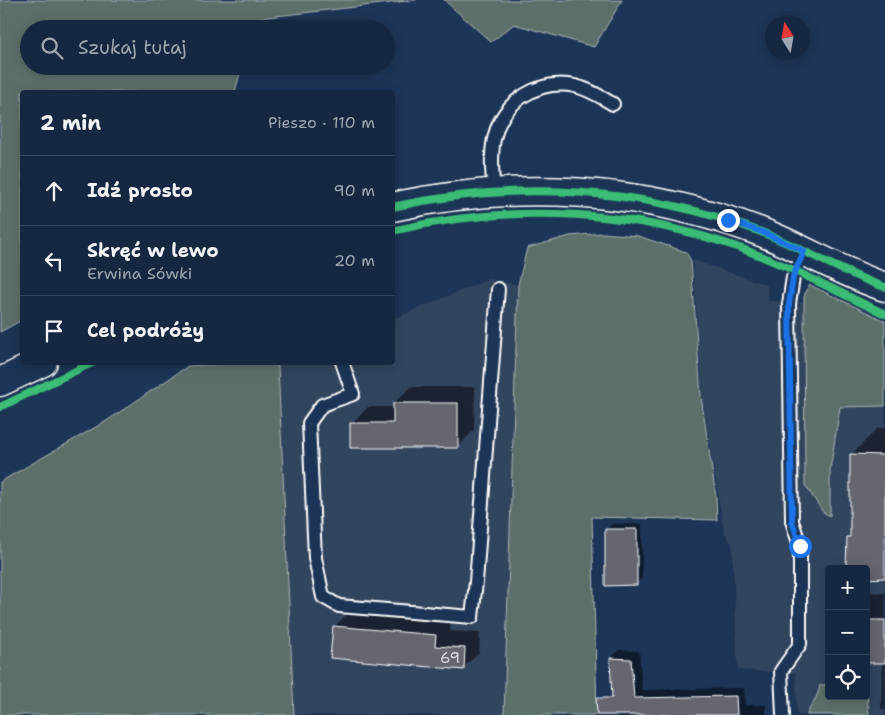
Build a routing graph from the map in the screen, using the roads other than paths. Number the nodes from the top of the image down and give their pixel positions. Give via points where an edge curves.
1 (613, 104) dead end
2 (494, 192) junction
3 (395, 206) edge
4 (804, 251) junction
5 (885, 287) edge
6 (498, 289) dead end
7 (37, 365) edge
8 (343, 365) edge
9 (0, 382) edge
10 (783, 715) edge

1 - 2 lane via 585,89 566,84 535,89 515,102 501,118 494,136
2 - 3 street
2 - 4 street via 568,191 650,201 728,220
4 - 5 street
4 - 10 lane via 793,277 789,304 792,521 800,546 800,644 781,671
6 - 8 lane via 472,617 339,606 323,597 315,558 309,423 322,405 353,394
7 - 9 street

